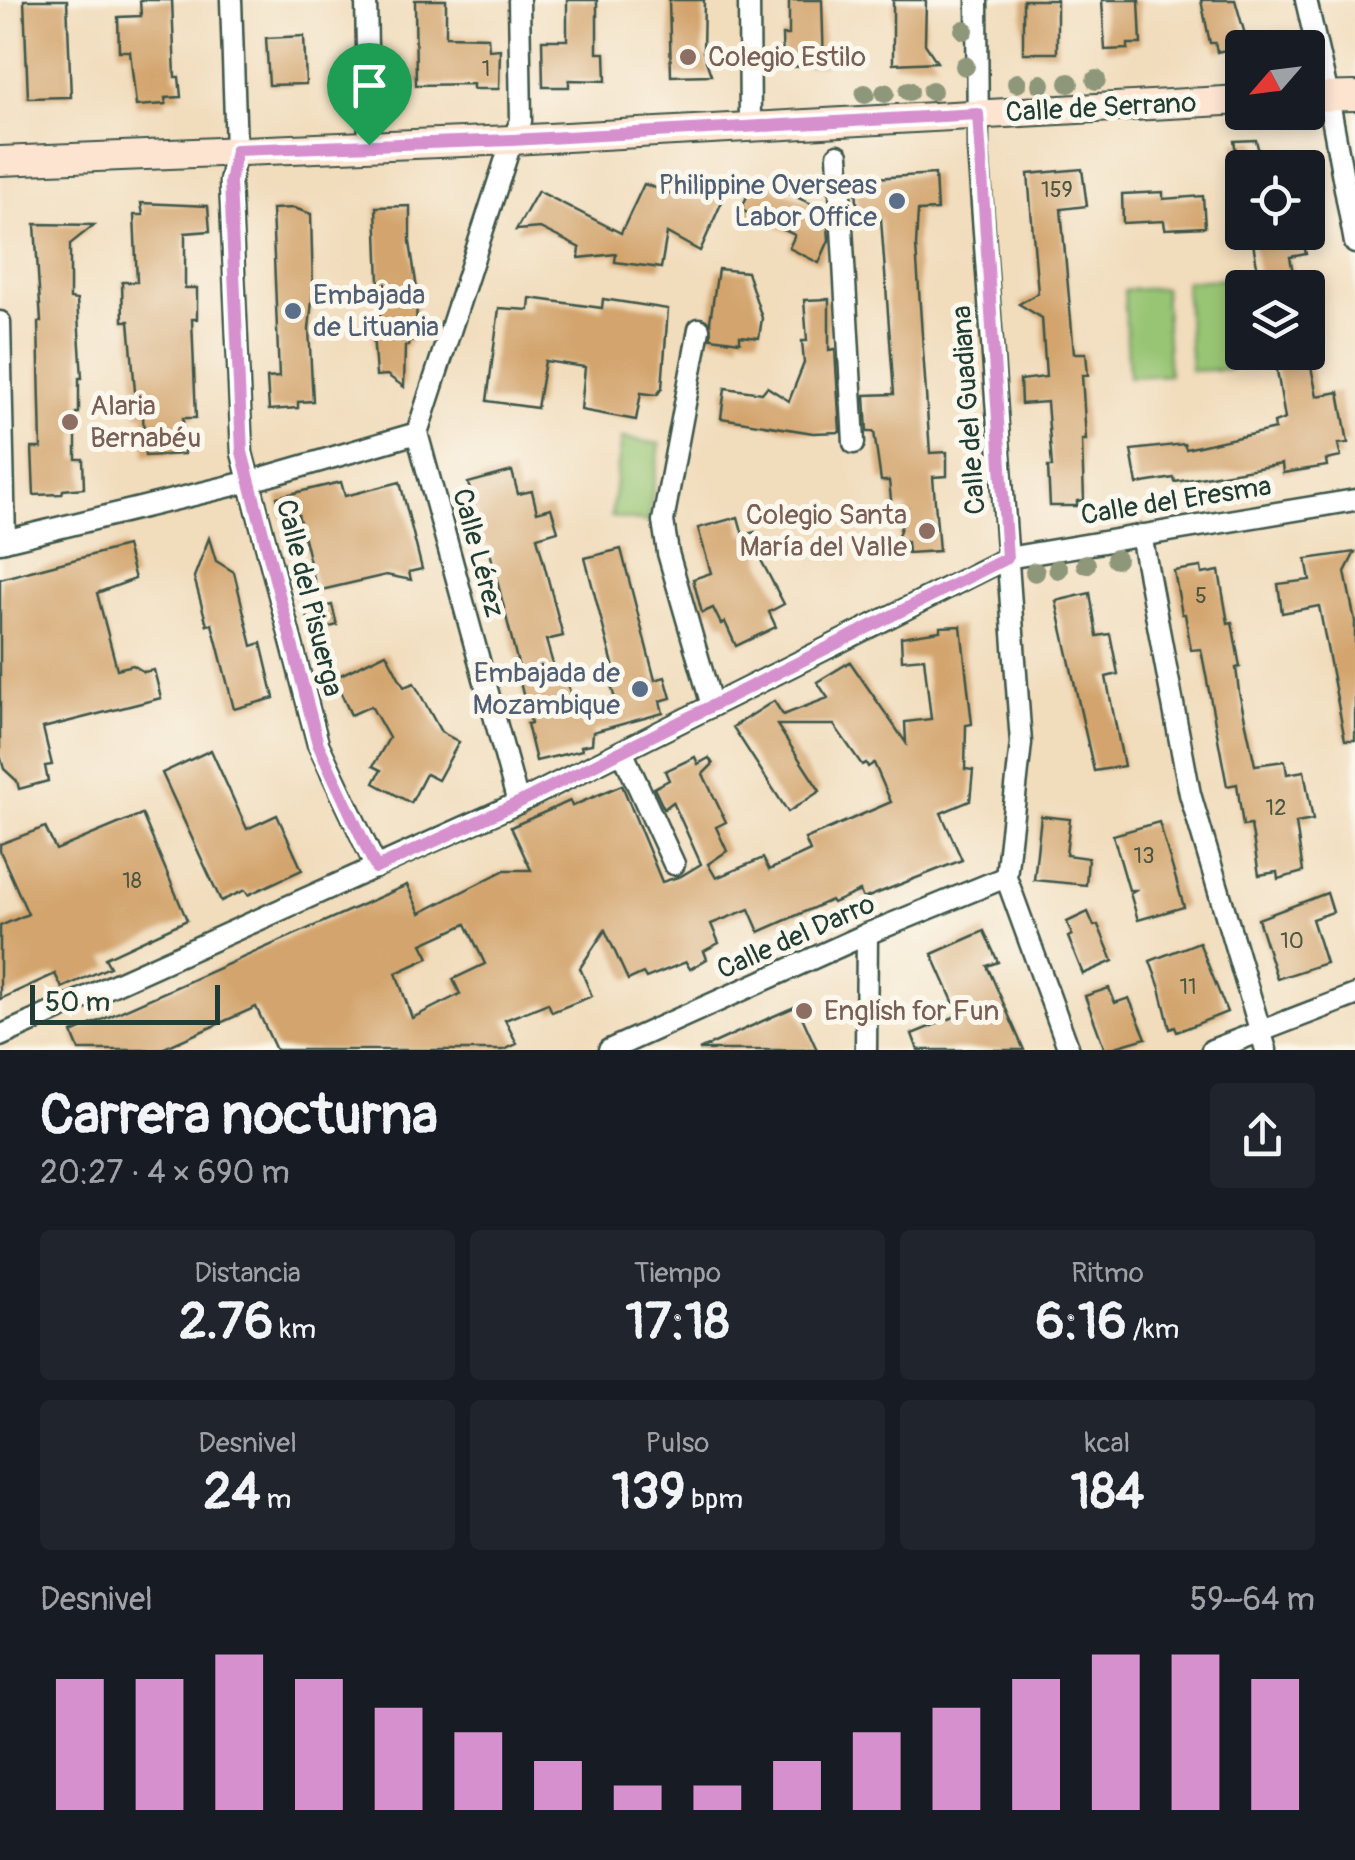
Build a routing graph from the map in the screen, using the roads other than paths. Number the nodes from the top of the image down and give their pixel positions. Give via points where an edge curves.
1 (231, 0) edge
2 (366, 0) edge
3 (519, 0) edge
4 (749, 0) edge
5 (976, 0) edge
6 (1306, 0) edge
7 (1330, 96) edge
8 (1225, 101) edge
9 (978, 114) junction
10 (750, 128) junction
11 (512, 140) junction
12 (369, 145) junction
13 (236, 150) junction
14 (838, 155) dead end
15 (0, 160) edge
16 (1355, 244) edge
17 (0, 322) edge
18 (698, 329) dead end
19 (418, 434) junction
20 (854, 443) dead end
21 (251, 481) junction
22 (1355, 500) edge
23 (1141, 535) junction
24 (3, 541) edge
25 (1007, 558) junction
26 (712, 706) junction
27 (622, 751) junction
28 (518, 803) junction
29 (674, 864) dead end
30 (376, 868) junction
31 (1006, 877) junction
32 (867, 934) junction
33 (1355, 995) edge
34 (0, 1036) edge
35 (1263, 1040) edge
36 (609, 1050) edge
37 (866, 1050) edge
38 (1069, 1050) edge
39 (1212, 1050) edge

1 - 13 street, Calle del Pisuerga
2 - 12 street
3 - 11 street via 521,121
4 - 10 street
5 - 9 street, Calle del Guadiana
6 - 7 street
7 - 16 street
8 - 9 street, Calle de Serrano
9 - 10 street, Calle de Serrano
9 - 25 street, Calle del Guadiana
10 - 11 street, Calle de Serrano
11 - 12 street, Calle de Serrano
11 - 19 street
12 - 13 street, Calle de Serrano
13 - 15 street, Calle de Serrano
13 - 21 street, Calle del Pisuerga via 230,182 240,414
14 - 20 street
17 - 24 street
18 - 26 street via 663,521
19 - 21 street
19 - 28 street, Calle Lérez
21 - 24 street
21 - 30 street, Calle del Pisuerga via 318,744
22 - 23 street, Calle del Eresma
23 - 25 street, Calle del Eresma
23 - 35 street via 1190,794
25 - 26 street, Calle del Eresma
25 - 31 street, Calle del Guadiana via 1021,743
26 - 27 street, Calle del Eresma
27 - 28 street, Calle del Eresma
27 - 29 street
28 - 30 street, Calle del Eresma
30 - 34 street, Calle del Eresma
31 - 32 street, Calle del Darro
31 - 38 street, Calle del Guadiana
32 - 36 street, Calle del Darro
32 - 37 street
33 - 35 street
35 - 39 street

